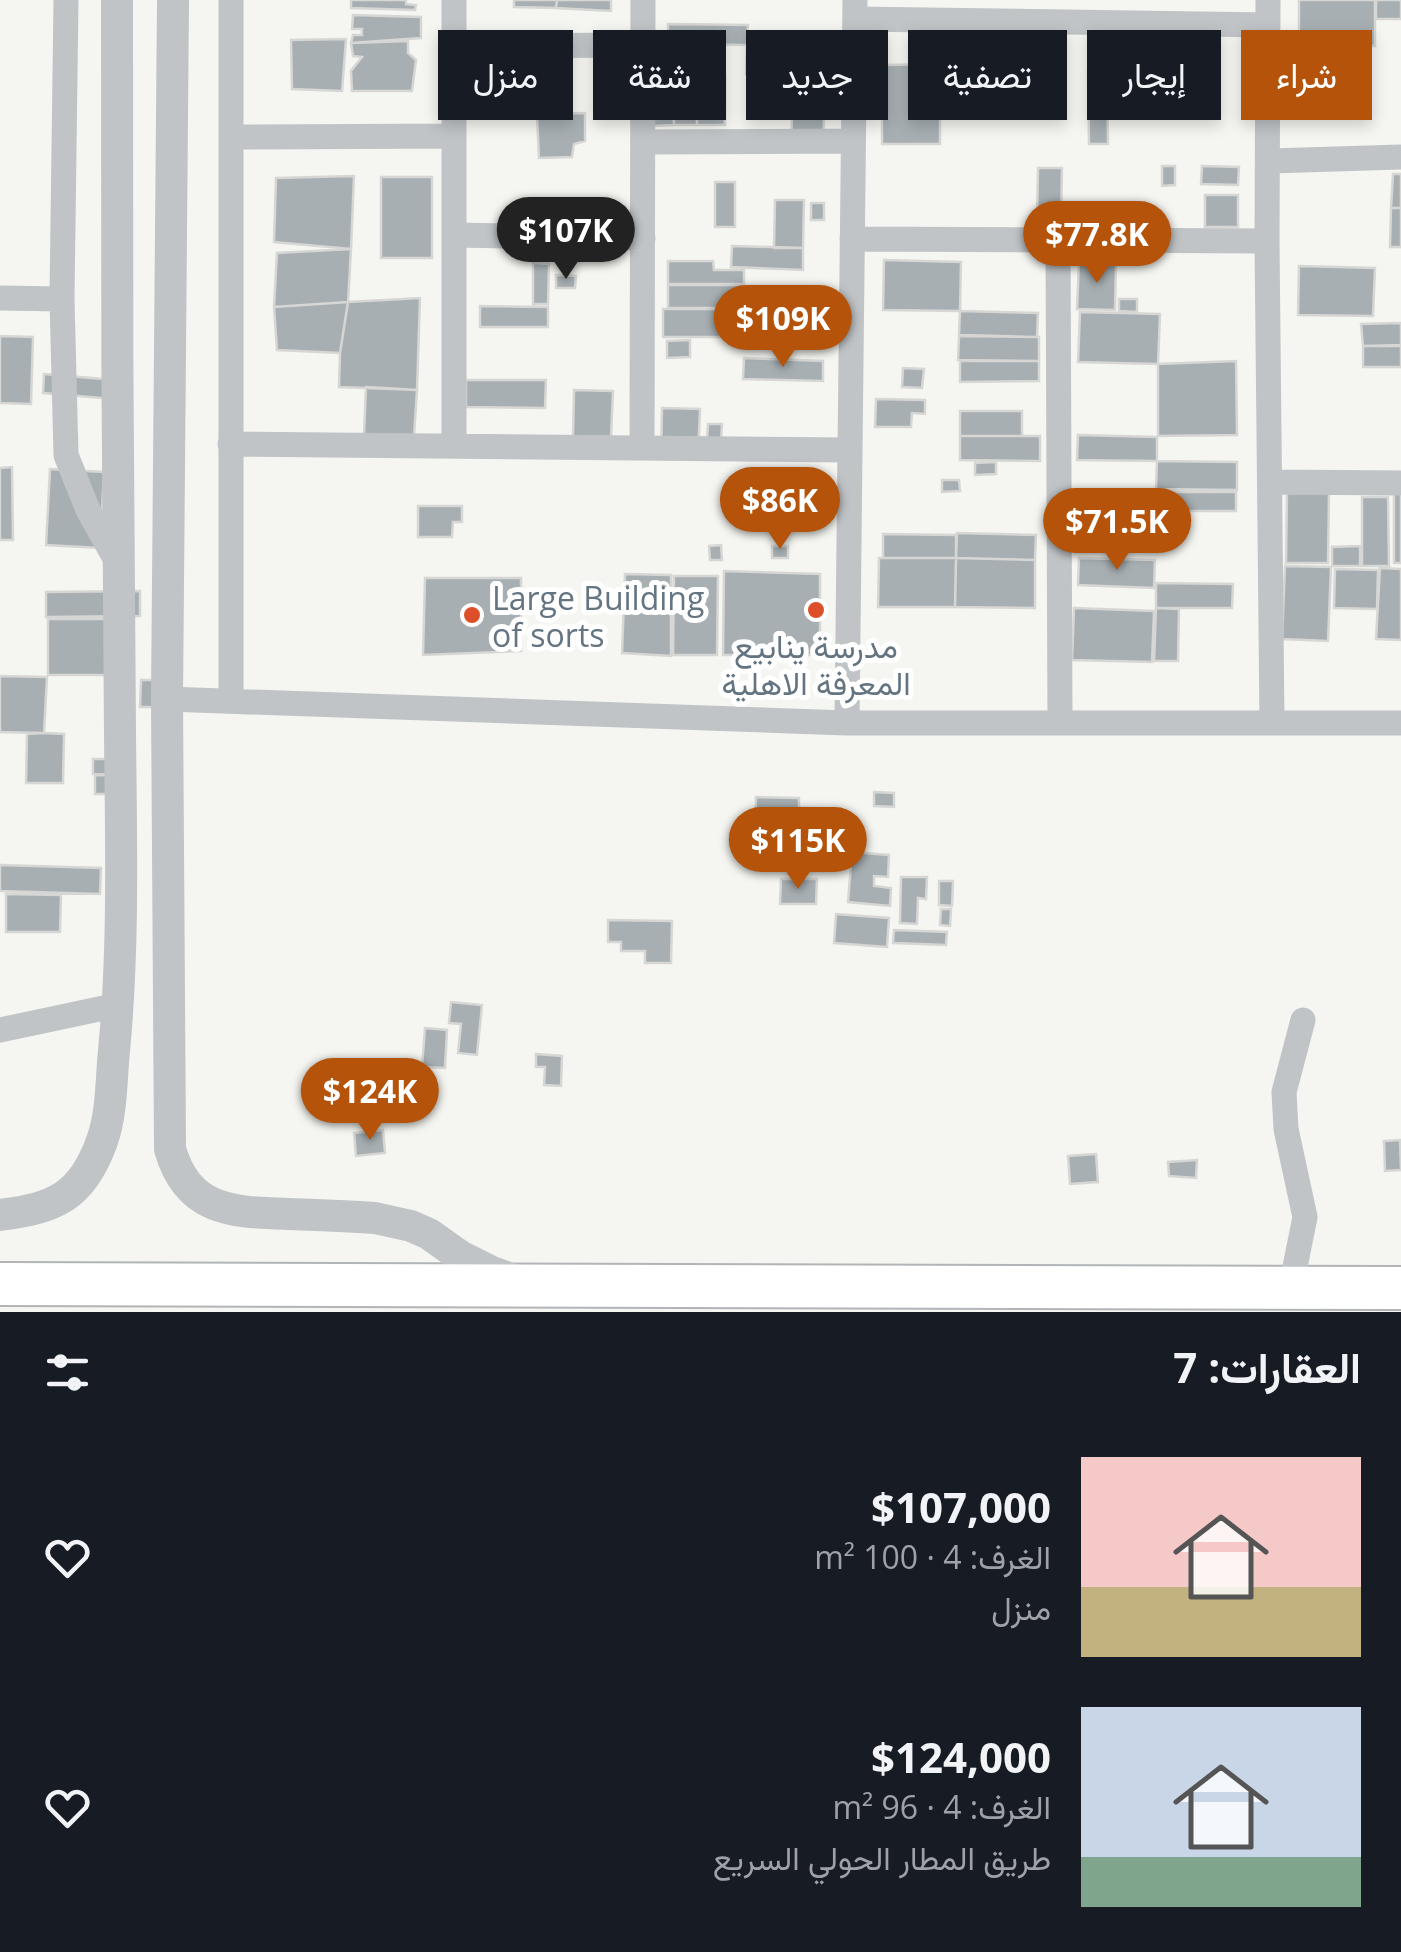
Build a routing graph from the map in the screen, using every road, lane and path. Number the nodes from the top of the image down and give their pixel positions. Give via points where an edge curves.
1 (66, 0) edge
2 (117, 0) edge
3 (173, 0) edge
4 (231, 0) edge
5 (454, 0) edge
6 (644, 0) edge
7 (855, 10) edge
8 (1055, 11) edge
9 (1268, 12) edge
10 (454, 30) edge
11 (643, 30) edge
12 (454, 120) edge
13 (643, 120) edge
14 (454, 136) junction
15 (231, 137) junction
16 (643, 142) junction
17 (853, 142) junction
18 (1401, 156) edge
19 (1268, 161) junction
20 (172, 195) junction
21 (117, 200) junction
22 (454, 236) junction
23 (642, 238) junction
24 (852, 239) junction
25 (1268, 241) junction
26 (1058, 242) junction
27 (0, 298) edge
28 (62, 299) junction
29 (171, 300) junction
30 (118, 309) junction
31 (230, 444) junction
32 (454, 446) junction
33 (642, 447) junction
34 (850, 450) junction
35 (1270, 482) junction
36 (1401, 484) edge
37 (118, 562) junction
38 (167, 699) junction
39 (231, 700) junction
40 (847, 723) junction
41 (1060, 723) junction
42 (1272, 723) junction
43 (1401, 723) edge
44 (118, 1005) junction
45 (1303, 1020) dead end
46 (0, 1030) edge
47 (0, 1215) edge
48 (0, 1284) edge
49 (558, 1287) junction
50 (1291, 1288) junction
51 (1401, 1288) edge

1 - 28 street
2 - 21 street
3 - 20 street
4 - 15 street
5 - 10 street
6 - 11 street
7 - 8 street
7 - 17 street
8 - 9 street
9 - 19 street
12 - 14 street
13 - 16 street
14 - 15 street
14 - 22 street
15 - 31 street
16 - 17 street
16 - 23 street
17 - 24 street
18 - 19 street
19 - 25 street
20 - 21 street via 150,212 135,212
20 - 29 street
21 - 30 street
22 - 23 street
22 - 32 street
23 - 33 street
24 - 26 street
24 - 34 street
25 - 26 street
25 - 35 street
26 - 41 street
27 - 28 street
28 - 37 street via 66,455
29 - 30 street via 142,290
29 - 38 street
30 - 37 street
31 - 32 street
31 - 39 street
32 - 33 street
33 - 34 street
34 - 40 street
35 - 36 street
35 - 42 street
37 - 44 street
38 - 39 street
38 - 49 street via 169,1134 181,1176 201,1197 228,1210 393,1221 492,1272
39 - 40 street
40 - 41 street
41 - 42 street
42 - 43 street
44 - 46 street
44 - 47 street via 107,1123 83,1179 52,1204
45 - 50 street via 1284,1092 1305,1217
48 - 49 highway
49 - 50 highway
50 - 51 highway

